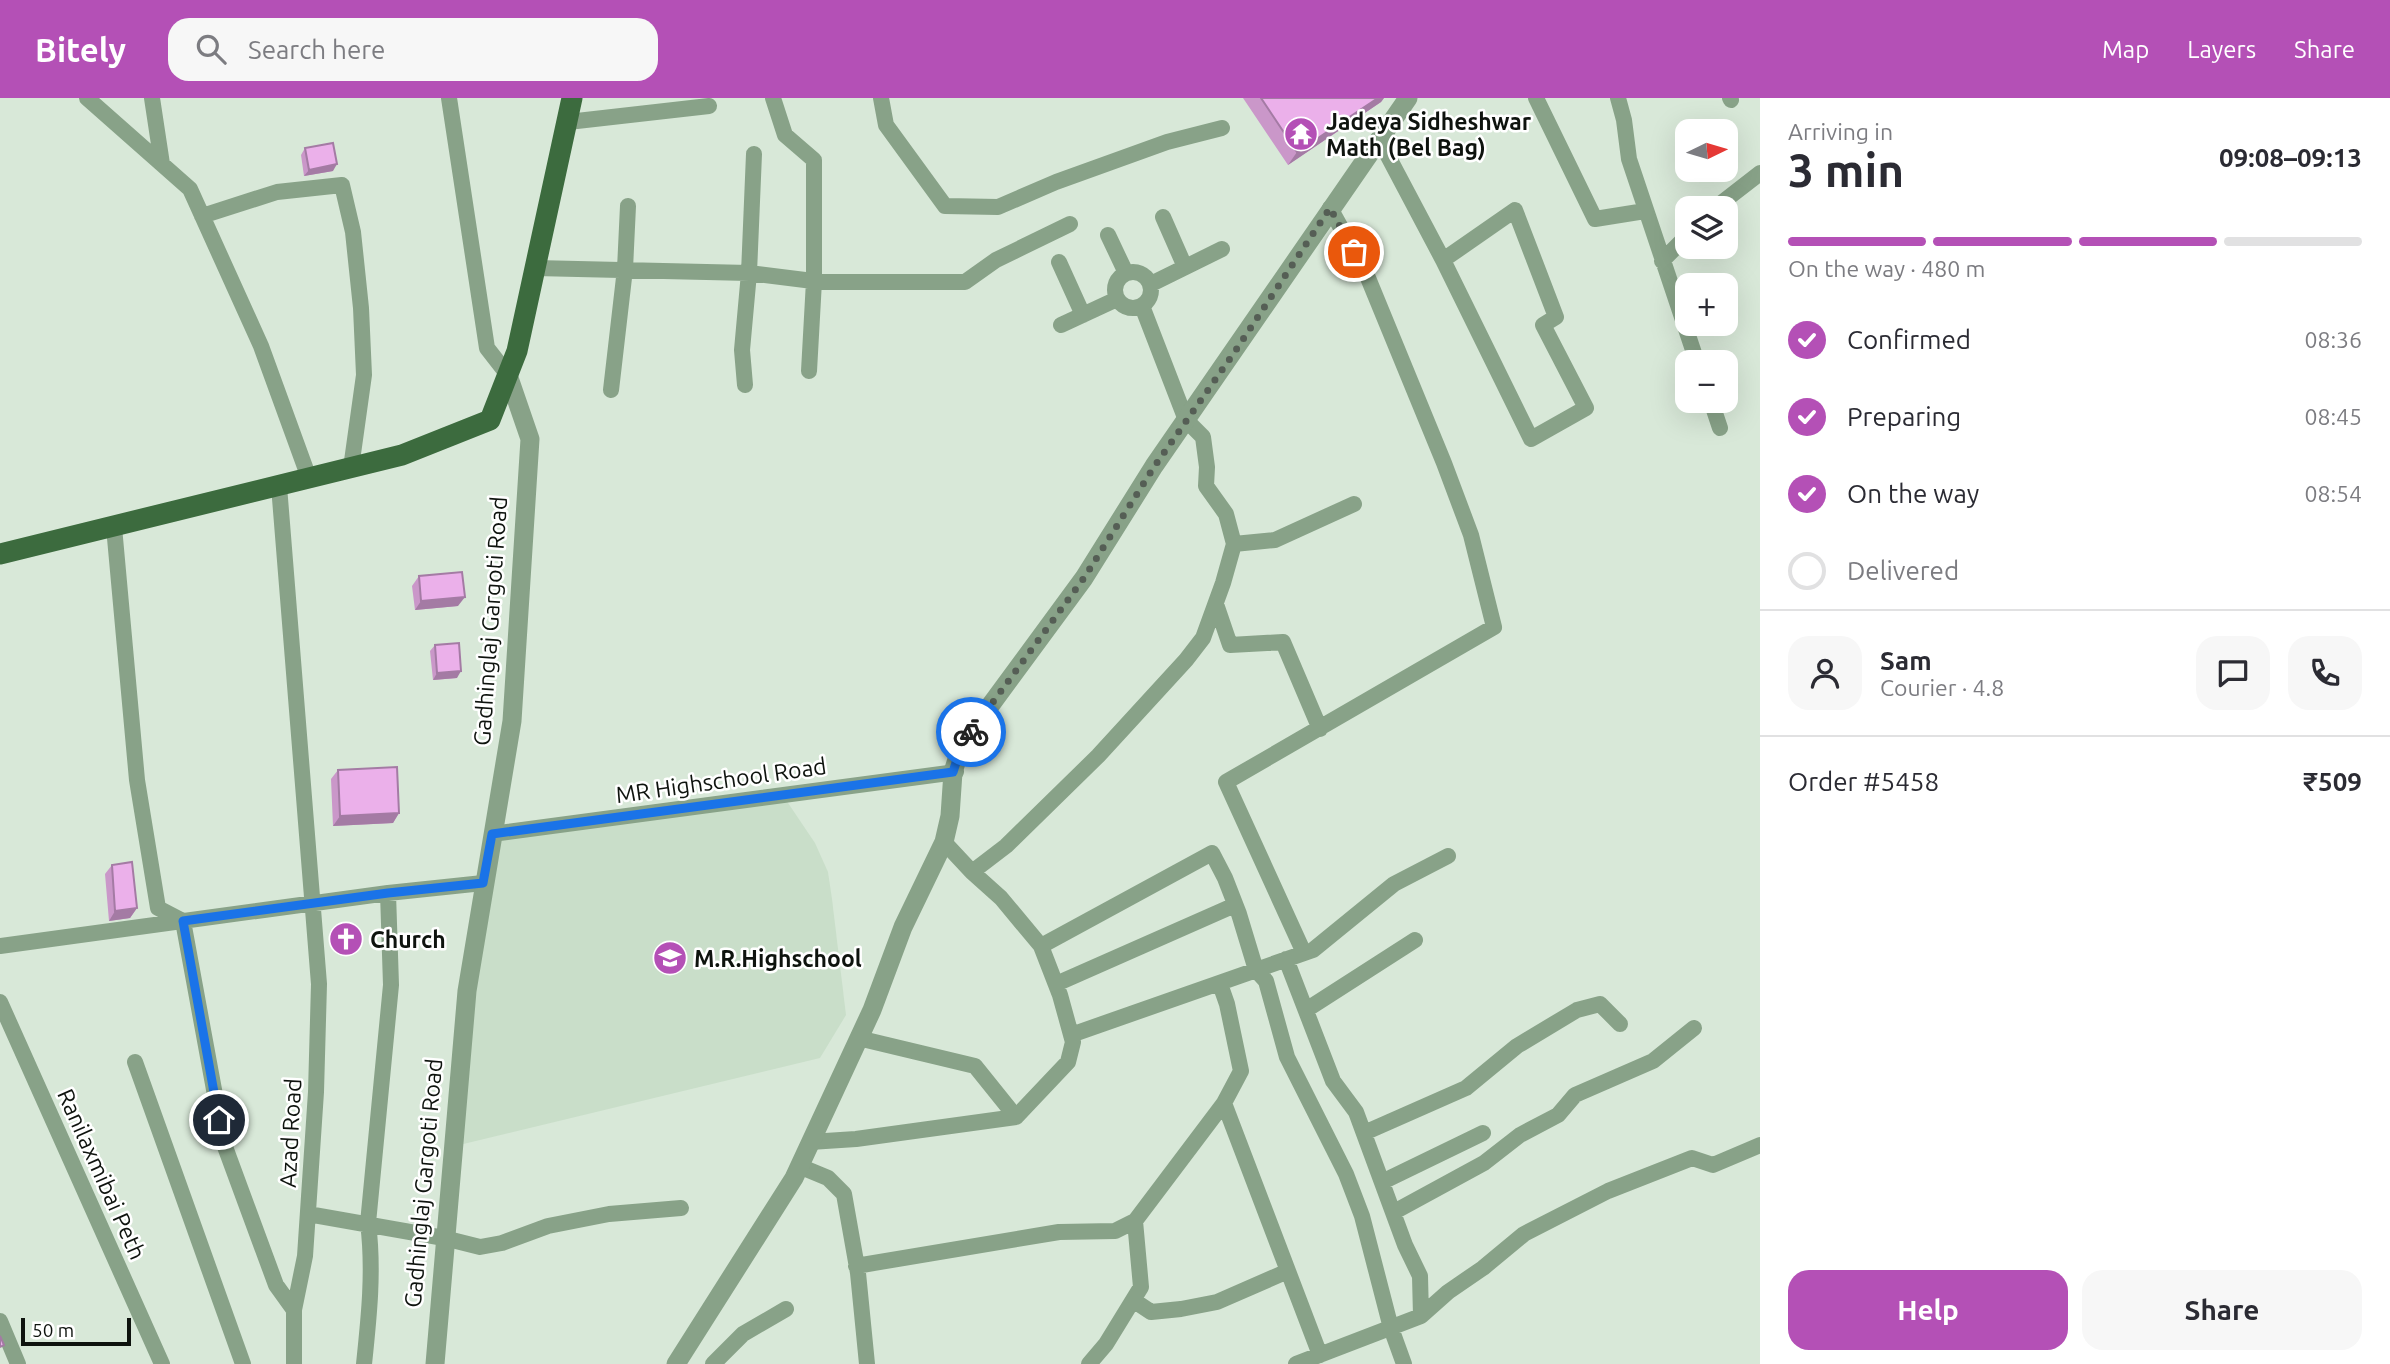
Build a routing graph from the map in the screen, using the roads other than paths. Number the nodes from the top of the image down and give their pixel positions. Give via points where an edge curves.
1 (87, 98) edge
2 (152, 98) edge
3 (449, 98) edge
4 (572, 98) edge
5 (773, 98) edge
6 (881, 98) edge
7 (1408, 98) edge
8 (1536, 98) edge
9 (1618, 98) edge
10 (709, 106) dead end
11 (568, 122) junction
12 (1222, 128) dead end
13 (1379, 139) junction
14 (754, 154) dead end
15 (162, 164) junction
16 (1760, 173) edge
17 (1730, 196) edge
18 (628, 205) dead end
19 (1330, 208) junction
20 (1645, 211) junction
21 (202, 216) junction
22 (1163, 217) dead end
23 (1070, 224) dead end
24 (1108, 235) dead end
25 (1675, 248) edge
26 (1222, 249) dead end
27 (1443, 260) junction
28 (1662, 261) junction
29 (1059, 262) dead end
30 (1185, 267) junction
31 (535, 268) junction
32 (625, 269) junction
33 (749, 273) junction
34 (1126, 273) junction
35 (814, 281) junction
36 (1151, 284) junction
37 (1117, 299) junction
38 (1142, 306) junction
39 (1083, 315) junction
40 (1061, 325) dead end
41 (1693, 350) edge
42 (809, 371) dead end
43 (508, 375) junction
44 (745, 385) dead end
45 (611, 390) dead end
46 (1715, 413) edge
47 (1186, 420) junction
48 (1720, 428) dead end
49 (351, 468) junction
50 (309, 478) junction
51 (279, 486) junction
52 (1354, 504) dead end
53 (114, 527) junction
54 (1234, 544) junction
55 (0, 554) edge
56 (1216, 604) junction
57 (1320, 729) junction
58 (954, 772) junction
59 (492, 834) junction
60 (944, 842) junction
61 (1448, 856) dead end
62 (972, 872) junction
63 (483, 883) junction
64 (388, 893) junction
65 (314, 904) junction
66 (1235, 905) junction
67 (183, 921) junction
68 (1415, 940) dead end
69 (0, 946) edge
70 (1041, 946) junction
71 (1304, 953) junction
72 (1286, 959) junction
73 (1256, 970) junction
74 (1056, 984) junction
75 (1220, 984) junction
76 (0, 1002) edge
77 (1306, 1010) junction
78 (1620, 1024) dead end
79 (1694, 1028) dead end
80 (1071, 1035) junction
81 (858, 1038) junction
82 (135, 1062) dead end
83 (1224, 1102) junction
84 (1016, 1118) junction
85 (1364, 1133) junction
86 (1483, 1133) dead end
87 (810, 1142) junction
88 (1760, 1145) edge
89 (799, 1166) junction
90 (1382, 1182) junction
91 (681, 1208) dead end
92 (1394, 1212) junction
93 (308, 1214) junction
94 (1135, 1222) junction
95 (368, 1224) junction
96 (444, 1238) junction
97 (856, 1266) junction
98 (1288, 1270) junction
99 (1133, 1300) junction
100 (786, 1309) dead end
101 (294, 1310) junction
102 (1421, 1316) junction
103 (0, 1321) edge
104 (1391, 1328) junction
105 (1320, 1355) junction
106 (18, 1364) edge
107 (162, 1364) edge
108 (243, 1364) edge
109 (294, 1364) edge
110 (365, 1364) edge
111 (435, 1364) edge
112 (676, 1364) edge
113 (713, 1364) edge
114 (867, 1364) edge
115 (1089, 1364) edge
116 (1296, 1364) edge
117 (1404, 1364) edge

1 - 15 street
2 - 15 street
3 - 43 street via 487,348
4 - 11 main road
5 - 35 street via 785,135 814,160
6 - 12 street via 886,125 945,206 998,207 1167,142
7 - 13 street
8 - 20 street via 1595,219
9 - 20 street
10 - 11 street
11 - 31 main road
13 - 19 street
13 - 27 street
14 - 33 street
15 - 21 street via 190,188
16 - 17 street
18 - 32 street
19 - 47 street
19 - 57 street via 1366,273 1444,463 1471,535 1494,627
20 - 28 street
21 - 49 street via 277,192 342,185 353,232 364,375
21 - 50 street via 261,346
22 - 30 street
23 - 35 street via 996,260 965,282
24 - 34 street
25 - 28 street
26 - 30 street
27 - 27 street via 1516,209 1556,317 1543,325 1586,408 1531,439
28 - 41 street
29 - 39 street
30 - 36 street
31 - 32 street
31 - 43 main road
32 - 33 street
32 - 45 street
33 - 35 street
33 - 44 street via 742,350
34 - 36 street via 1138,272
34 - 37 street via 1115,287
35 - 42 street
36 - 38 street via 1150,296
37 - 38 street via 1126,307
37 - 39 street
38 - 47 street
39 - 40 street
43 - 49 main road via 490,420 402,455
43 - 59 street, Gadhinglaj Gargoti Road via 530,439 512,721
46 - 48 street
47 - 54 street via 1203,437 1206,486 1226,514
47 - 58 street via 1084,578 962,744
49 - 50 main road
50 - 51 main road
51 - 53 main road
51 - 65 street, Azad Road
52 - 54 street via 1275,540
53 - 55 main road
53 - 67 street via 137,780 158,908
54 - 56 street
56 - 57 street via 1230,645 1283,642
56 - 62 street via 1203,638 1098,756 1006,846
57 - 71 street via 1226,782
58 - 59 street, MR Highschool Road
58 - 60 street
59 - 63 street, Gadhinglaj Gargoti Road
60 - 62 street
60 - 81 street
61 - 71 street via 1394,884
62 - 70 street
63 - 64 street
63 - 96 street, Gadhinglaj Gargoti Road via 467,991
64 - 65 street
64 - 95 street via 391,985
65 - 67 street
65 - 93 street, Azad Road via 319,984
66 - 70 street via 1212,853
66 - 73 street
66 - 74 street
67 - 69 street
67 - 101 street via 224,1144 276,1284
68 - 77 street
70 - 74 street
71 - 72 street
72 - 73 street
72 - 77 street
73 - 75 street
73 - 104 street via 1266,981 1287,1057 1362,1216
74 - 80 street
75 - 80 street
75 - 83 street via 1241,1071
76 - 107 street, Ranilaxmibai Peth
77 - 85 street via 1333,1081 1356,1112
78 - 85 street via 1600,1004 1577,1010 1517,1046 1466,1088
79 - 92 street via 1653,1061 1575,1095 1558,1115 1520,1135 1484,1163
80 - 84 street via 1068,1062
81 - 84 street via 975,1066
81 - 87 street
82 - 108 street
83 - 94 street
83 - 98 street
84 - 87 street
85 - 90 street
86 - 90 street
87 - 89 street
88 - 102 street via 1713,1165 1692,1158 1608,1191 1524,1234
89 - 97 street via 828,1178 844,1194
89 - 112 street
90 - 92 street
91 - 96 street via 597,1216 480,1247
92 - 102 street via 1420,1276
93 - 95 street
93 - 101 street, Azad Road
94 - 97 street via 1115,1231 1059,1232
94 - 99 street via 1141,1287
95 - 96 street
95 - 110 street via 370,1303
96 - 111 street, Gadhinglaj Gargoti Road
97 - 114 street
98 - 99 street via 1217,1302 1181,1309 1151,1312
98 - 105 street
99 - 115 street
100 - 113 street via 743,1334
101 - 109 street, Azad Road
102 - 104 street
103 - 106 street
104 - 105 street
104 - 117 street
105 - 116 street

